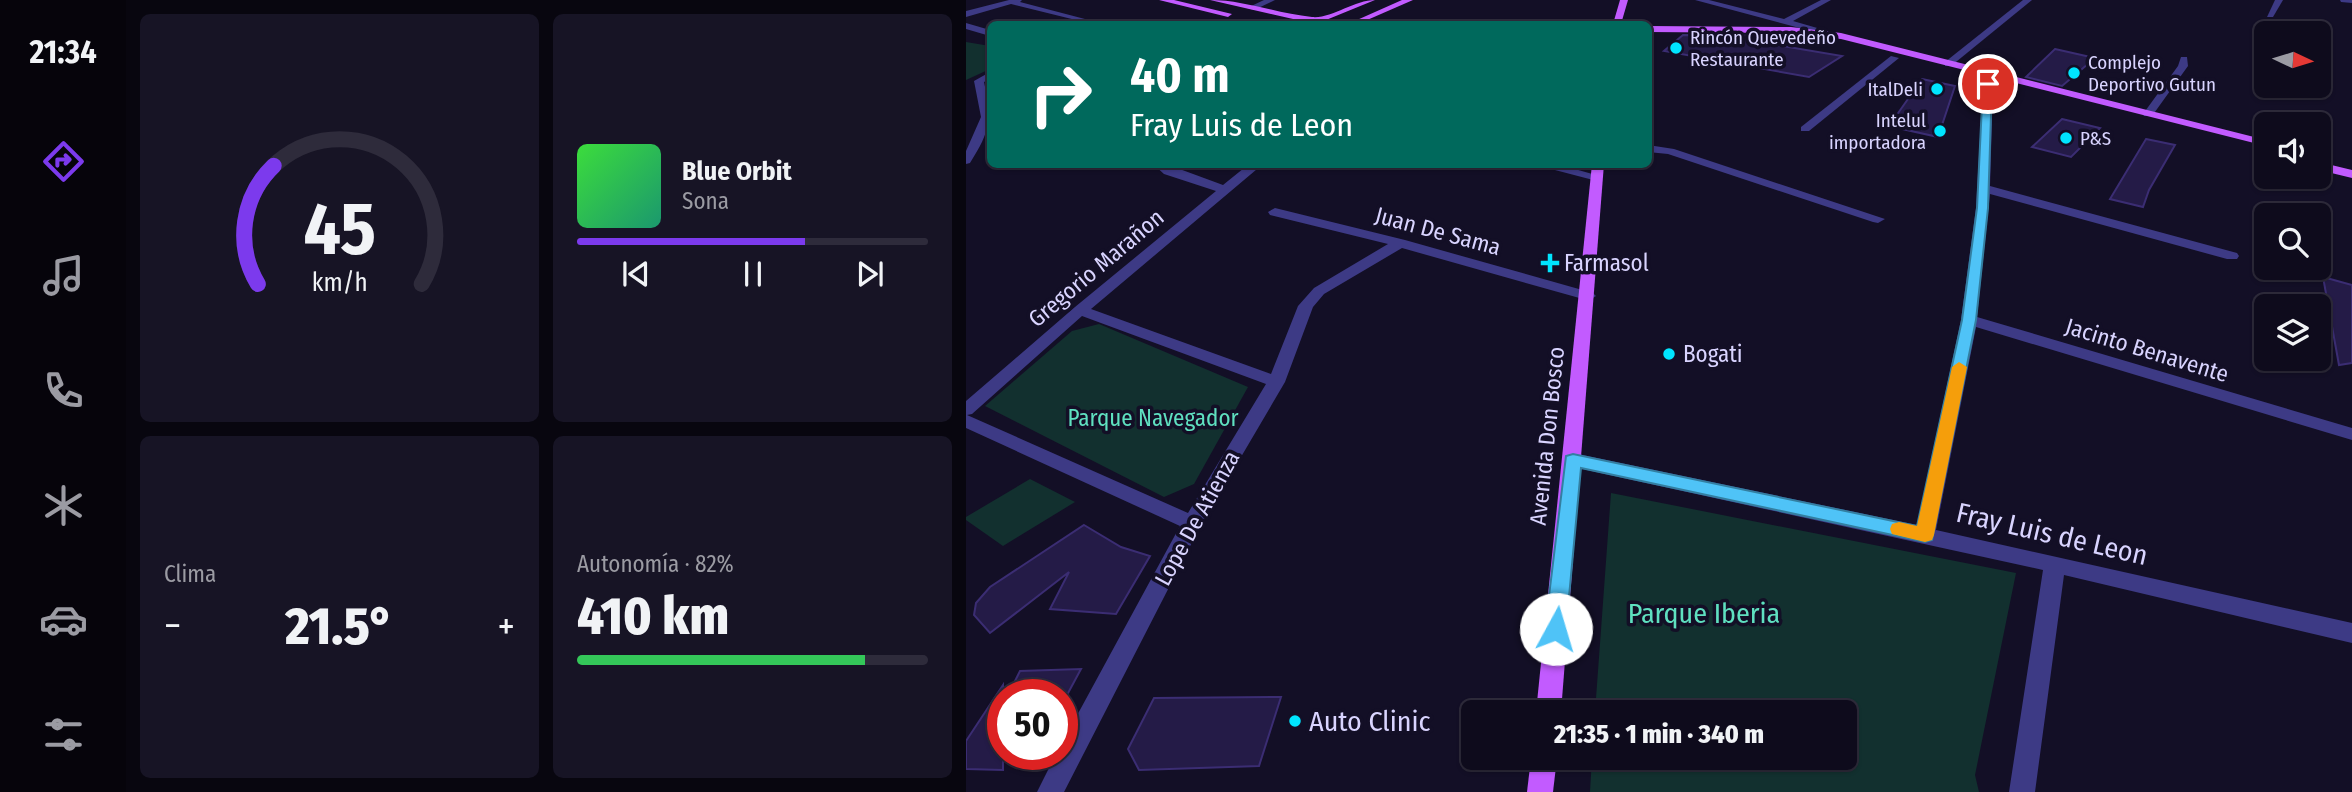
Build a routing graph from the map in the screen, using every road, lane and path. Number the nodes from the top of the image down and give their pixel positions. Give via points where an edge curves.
1 (1163, 0) edge
2 (1214, 0) edge
3 (1271, 0) edge
4 (1371, 0) edge
5 (1409, 0) edge
6 (1631, 0) edge
7 (1699, 0) edge
8 (1827, 0) edge
9 (2028, 0) edge
10 (2279, 0) edge
11 (2344, 0) edge
12 (1015, 1) edge
13 (2352, 1) edge
14 (1623, 2) edge
15 (1251, 8) junction
16 (966, 14) edge
17 (1234, 15) dead end
18 (2270, 15) dead end
19 (1089, 21) edge
20 (1303, 21) edge
21 (1316, 21) edge
22 (1359, 21) edge
23 (1618, 21) edge
24 (1785, 22) junction
25 (966, 26) edge
26 (1652, 29) edge
27 (987, 32) edge
28 (1841, 36) junction
29 (1652, 39) edge
30 (1894, 58) junction
31 (2184, 59) dead end
32 (1948, 64) junction
33 (987, 76) edge
34 (1992, 80) junction
35 (2148, 114) junction
36 (1805, 129) dead end
37 (2254, 140) edge
38 (1652, 149) edge
39 (2254, 150) edge
40 (2331, 159) edge
41 (966, 160) edge
42 (2352, 164) edge
43 (1164, 168) edge
44 (1252, 168) edge
45 (1572, 168) edge
46 (2331, 169) edge
47 (1598, 171) edge
48 (2352, 174) edge
49 (1984, 188) junction
50 (1225, 190) junction
51 (1275, 212) dead end
52 (1878, 219) dead end
53 (1400, 243) junction
54 (2232, 256) dead end
55 (1588, 296) junction
56 (1080, 310) junction
57 (1969, 320) junction
58 (1276, 382) junction
59 (966, 410) edge
60 (966, 421) edge
61 (2352, 434) edge
62 (1573, 460) junction
63 (1192, 523) junction
64 (1925, 535) junction
65 (2055, 565) junction
66 (2352, 633) edge
67 (1549, 700) edge
68 (1543, 770) edge
69 (1050, 792) edge
70 (1540, 792) edge
71 (2022, 792) edge

1 - 17 main road
2 - 15 main road
3 - 15 street
4 - 21 main road
5 - 22 main road
6 - 14 main road
7 - 24 street
8 - 24 street
9 - 32 street
10 - 18 street
11 - 13 street
12 - 16 street
12 - 19 street
14 - 23 main road
15 - 20 main road
24 - 28 street
25 - 27 street
26 - 28 main road via 1791,30
28 - 32 main road
29 - 30 main road via 1806,42
30 - 34 main road
30 - 36 street
31 - 35 street
32 - 34 main road
33 - 41 street via 979,80 986,117
34 - 35 main road
34 - 39 main road
34 - 49 street
35 - 37 main road
38 - 52 street
40 - 42 main road
43 - 50 street
44 - 50 street, Gregorio Marañon
45 - 47 street
46 - 48 main road
47 - 55 main road, Avenida Don Bosco
49 - 54 street
49 - 57 street
50 - 56 street, Gregorio Marañon
51 - 53 street, Juan De Sama
53 - 55 street, Juan De Sama
53 - 58 street, Lope De Atienza via 1320,291 1306,306
55 - 62 main road, Avenida Don Bosco
56 - 58 street
56 - 59 street, Gregorio Marañon
57 - 61 street, Jacinto Benavente
57 - 64 street
58 - 63 street, Lope De Atienza
60 - 63 street
62 - 64 street, Fray Luis de Leon
62 - 67 main road, Avenida Don Bosco
63 - 69 street, Lope De Atienza
64 - 65 street, Fray Luis de Leon
65 - 66 street, Fray Luis de Leon
65 - 71 street
68 - 70 main road

